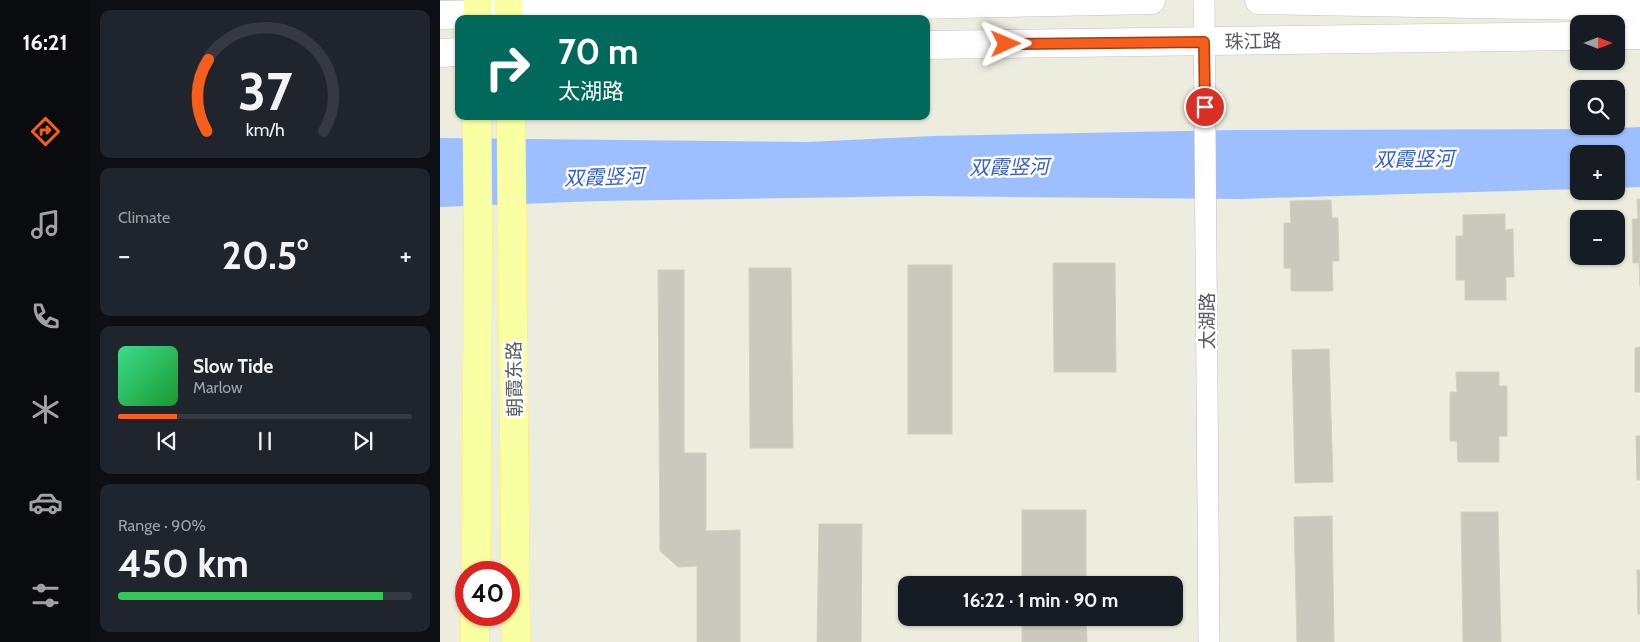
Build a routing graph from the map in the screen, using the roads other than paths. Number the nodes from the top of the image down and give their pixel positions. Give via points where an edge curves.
1 (1151, 0) edge
2 (1204, 0) edge
3 (1259, 0) edge
4 (1640, 7) edge
5 (508, 10) edge
6 (478, 11) edge
7 (440, 15) edge
8 (1625, 35) edge
9 (1640, 35) edge
10 (1570, 36) edge
11 (1204, 42) junction
12 (930, 45) edge
13 (455, 52) edge
14 (440, 53) edge
15 (477, 120) edge
16 (511, 120) edge
17 (476, 561) edge
18 (475, 626) edge
19 (475, 642) edge
20 (516, 642) edge
21 (1209, 642) edge

1 - 5 street
2 - 11 street, 太湖路
3 - 4 street
5 - 6 street
6 - 7 street
8 - 9 street
10 - 11 street, 珠江路
11 - 12 street, 珠江路
11 - 21 street, 太湖路
13 - 14 street
15 - 17 main road, 朝霞东路
16 - 20 main road, 朝霞东路
18 - 19 main road

